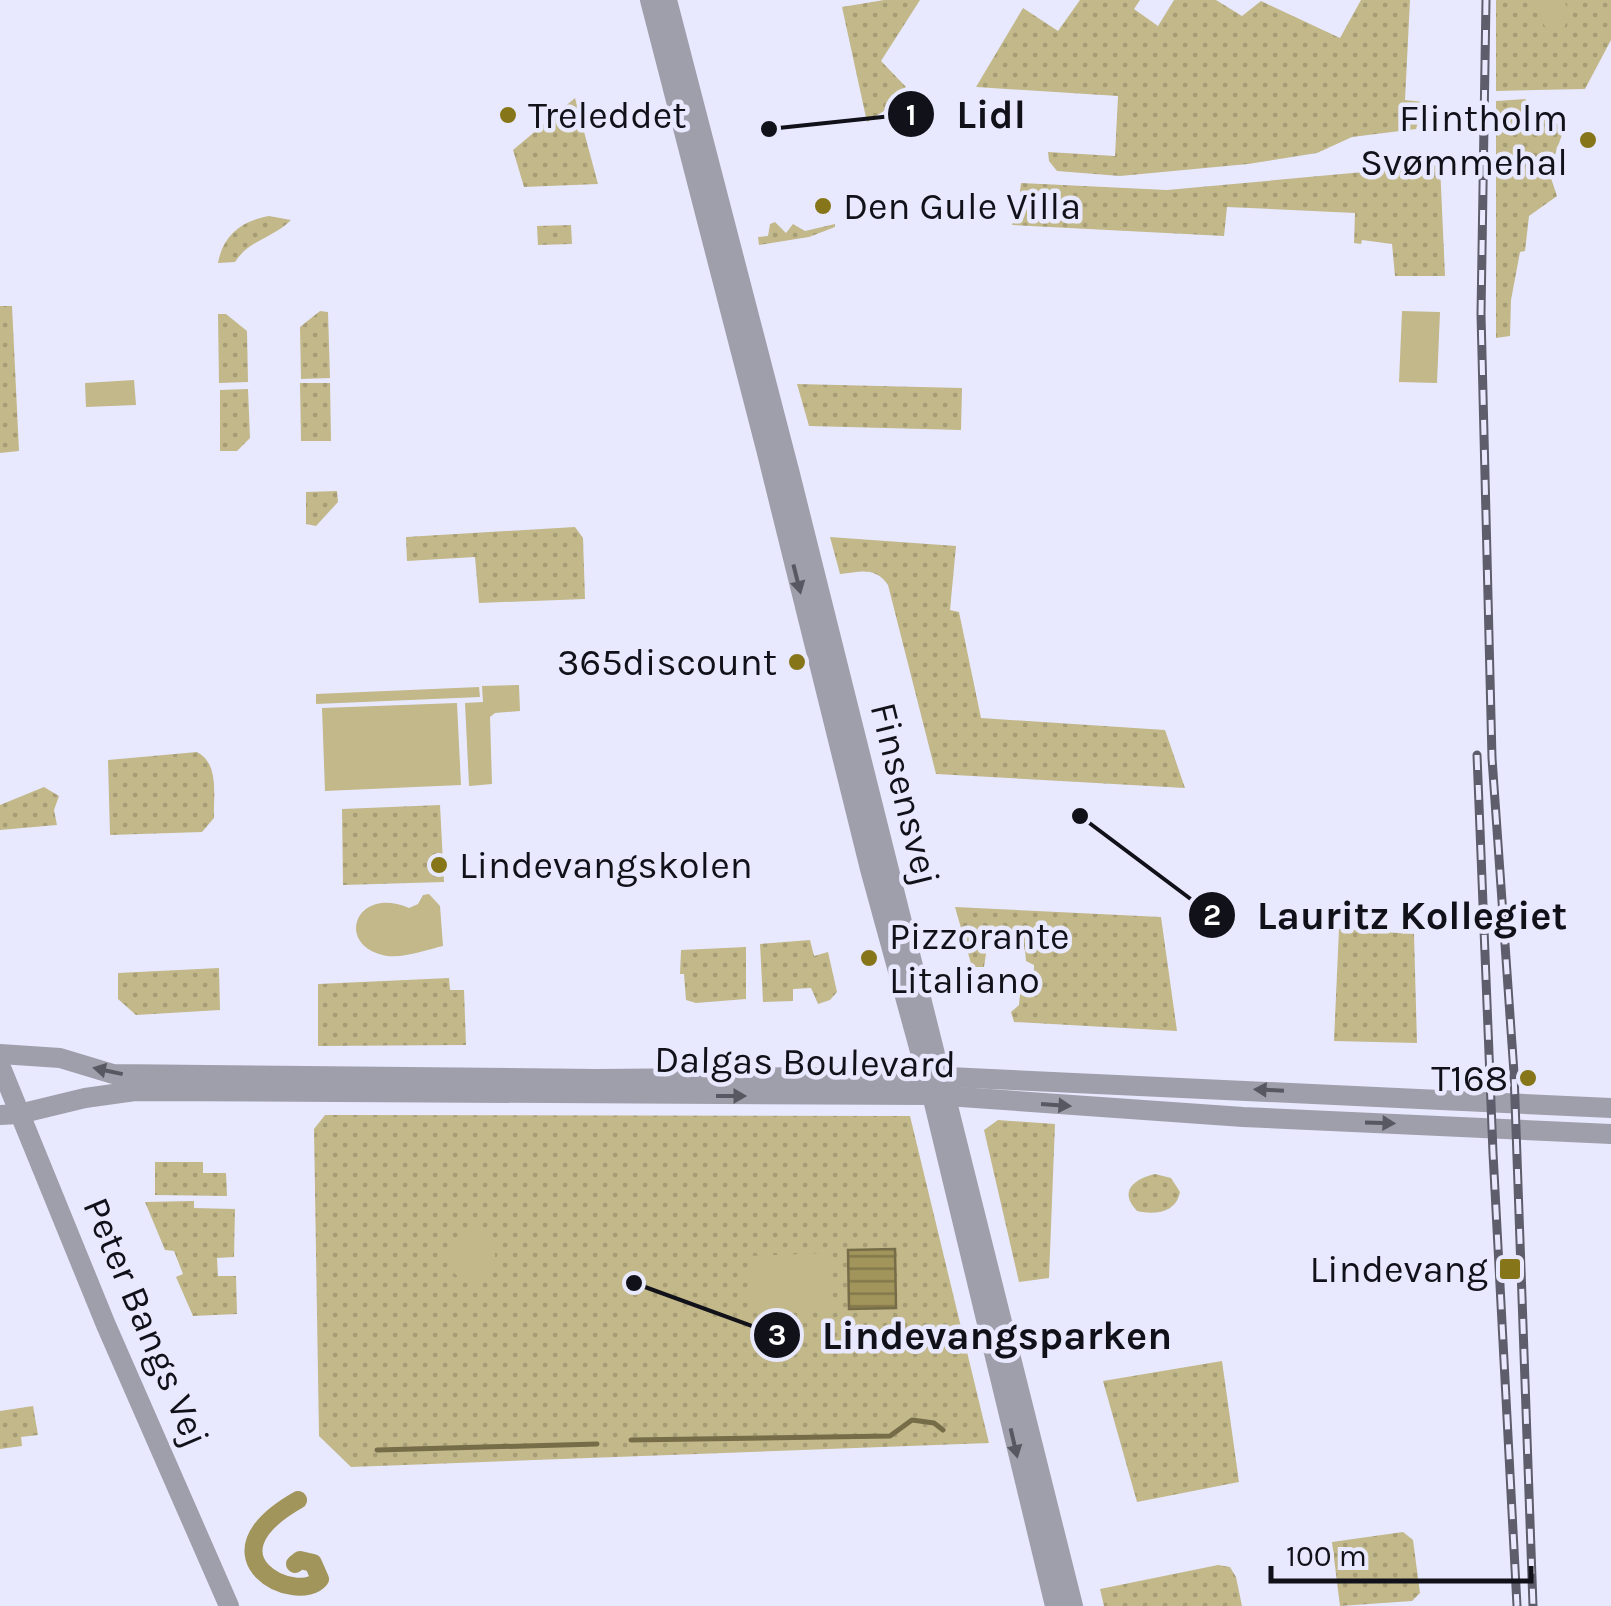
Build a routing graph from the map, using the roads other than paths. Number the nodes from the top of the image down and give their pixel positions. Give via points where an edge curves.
1 (650, 0) edge
2 (667, 0) edge
3 (706, 184) junction
4 (0, 1054) edge
5 (0, 1065) edge
6 (937, 1086) junction
7 (598, 1087) junction
8 (1611, 1108) edge
9 (10, 1114) edge
10 (1611, 1134) edge
11 (990, 1307) junction
12 (229, 1606) edge
13 (1055, 1606) edge
14 (1073, 1606) edge

1 - 3 street, Finsensvej
2 - 3 street, Finsensvej
3 - 6 street, Finsensvej
7 -> 4 street, Dalgas Boulevard via 113,1074 60,1058
5 - 9 street, Peter Bangs Vej
6 - 7 street, Dalgas Boulevard
8 -> 6 street, Dalgas Boulevard
6 -> 10 street, Dalgas Boulevard via 1243,1117
6 - 11 street, Finsensvej
7 - 9 street, Dalgas Boulevard via 135,1091
9 - 12 street, Peter Bangs Vej
11 -> 13 street, Finsensvej
11 - 14 street, Finsensvej

